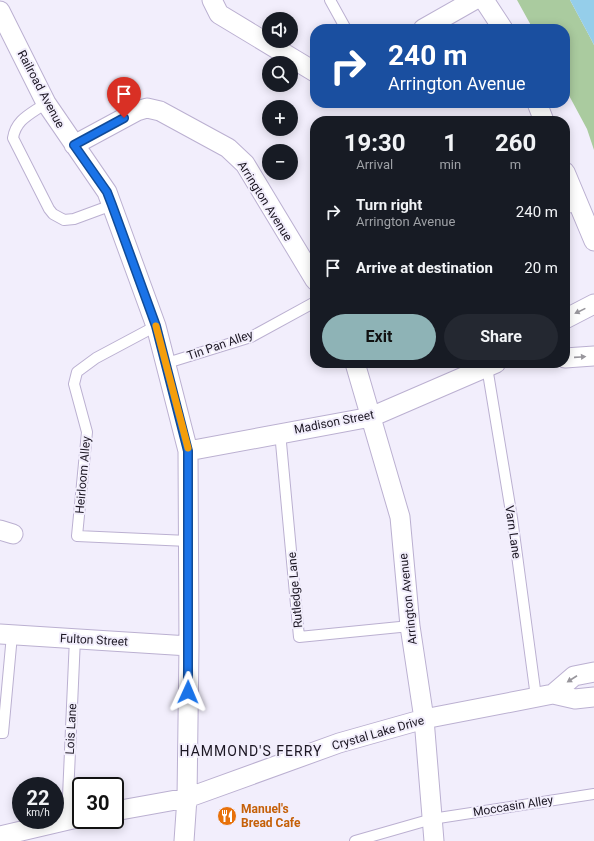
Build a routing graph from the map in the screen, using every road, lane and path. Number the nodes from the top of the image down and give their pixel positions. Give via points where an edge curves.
1 (212, 0) edge
2 (330, 0) edge
3 (474, 0) edge
4 (484, 0) edge
5 (0, 11) edge
6 (343, 24) edge
7 (432, 24) edge
8 (500, 24) edge
9 (310, 69) edge
10 (46, 104) junction
11 (74, 145) junction
12 (112, 205) junction
13 (571, 207) edge
14 (594, 241) edge
15 (310, 272) edge
16 (594, 304) edge
17 (310, 305) edge
18 (570, 316) edge
19 (156, 326) junction
20 (594, 356) edge
21 (570, 358) edge
22 (167, 363) junction
23 (357, 368) edge
24 (484, 368) edge
25 (491, 368) edge
26 (371, 416) junction
27 (280, 432) junction
28 (188, 451) junction
29 (188, 542) junction
30 (410, 626) junction
31 (6, 634) edge
32 (75, 638) junction
33 (189, 646) junction
34 (594, 672) edge
35 (545, 696) junction
36 (594, 697) edge
37 (424, 719) junction
38 (0, 733) edge
39 (74, 777) edge
40 (594, 794) edge
41 (187, 798) junction
42 (124, 809) edge
43 (72, 818) edge
44 (432, 819) junction
45 (0, 836) edge
46 (184, 841) edge
47 (355, 841) edge
48 (434, 841) edge

1 - 9 street via 219,14
2 - 6 lane
3 - 7 street
4 - 8 street
5 - 10 street, Railroad Avenue
10 - 11 street, Railroad Avenue
10 - 12 lane via 21,121 15,128 13,138 49,209 59,218 68,220
11 - 12 street, Railroad Avenue via 107,192
11 - 15 street, Arrington Avenue via 137,110 147,108 160,111 228,148 245,164
12 - 19 street, Railroad Avenue
13 - 14 street
16 -> 18 street
17 - 22 lane, Tin Pan Alley via 251,337
19 - 22 street, Railroad Avenue
19 - 29 lane, Heirloom Alley via 96,358 77,372 74,384 87,432 77,536
21 -> 20 street
22 - 28 street, Railroad Avenue
23 - 26 street, Arrington Avenue
24 - 26 street, Madison Street
25 - 35 lane, Varn Lane via 512,518
26 - 27 street, Madison Street
26 - 30 street, Arrington Avenue via 400,517
27 - 28 street, Madison Street
27 - 30 lane, Rutledge Lane via 299,637
28 - 29 street, Railroad Avenue
29 - 33 street, Railroad Avenue
30 - 37 street, Arrington Avenue
31 - 32 street, Fulton Street
31 - 38 lane via 3,733
32 - 33 street, Fulton Street
32 - 39 lane, Lois Lane
33 - 41 street, Railroad Avenue
34 -> 35 street, Crystal Lake Drive via 574,676
35 - 36 street, Crystal Lake Drive
35 - 37 street, Crystal Lake Drive
37 - 41 street, Crystal Lake Drive via 340,743
37 - 44 street, Arrington Avenue
40 - 44 lane, Moccasin Alley
41 - 42 street, Crystal Lake Drive
41 - 46 street, Railroad Avenue
43 - 45 street
44 - 47 lane, Moccasin Alley
44 - 48 street, Arrington Avenue

